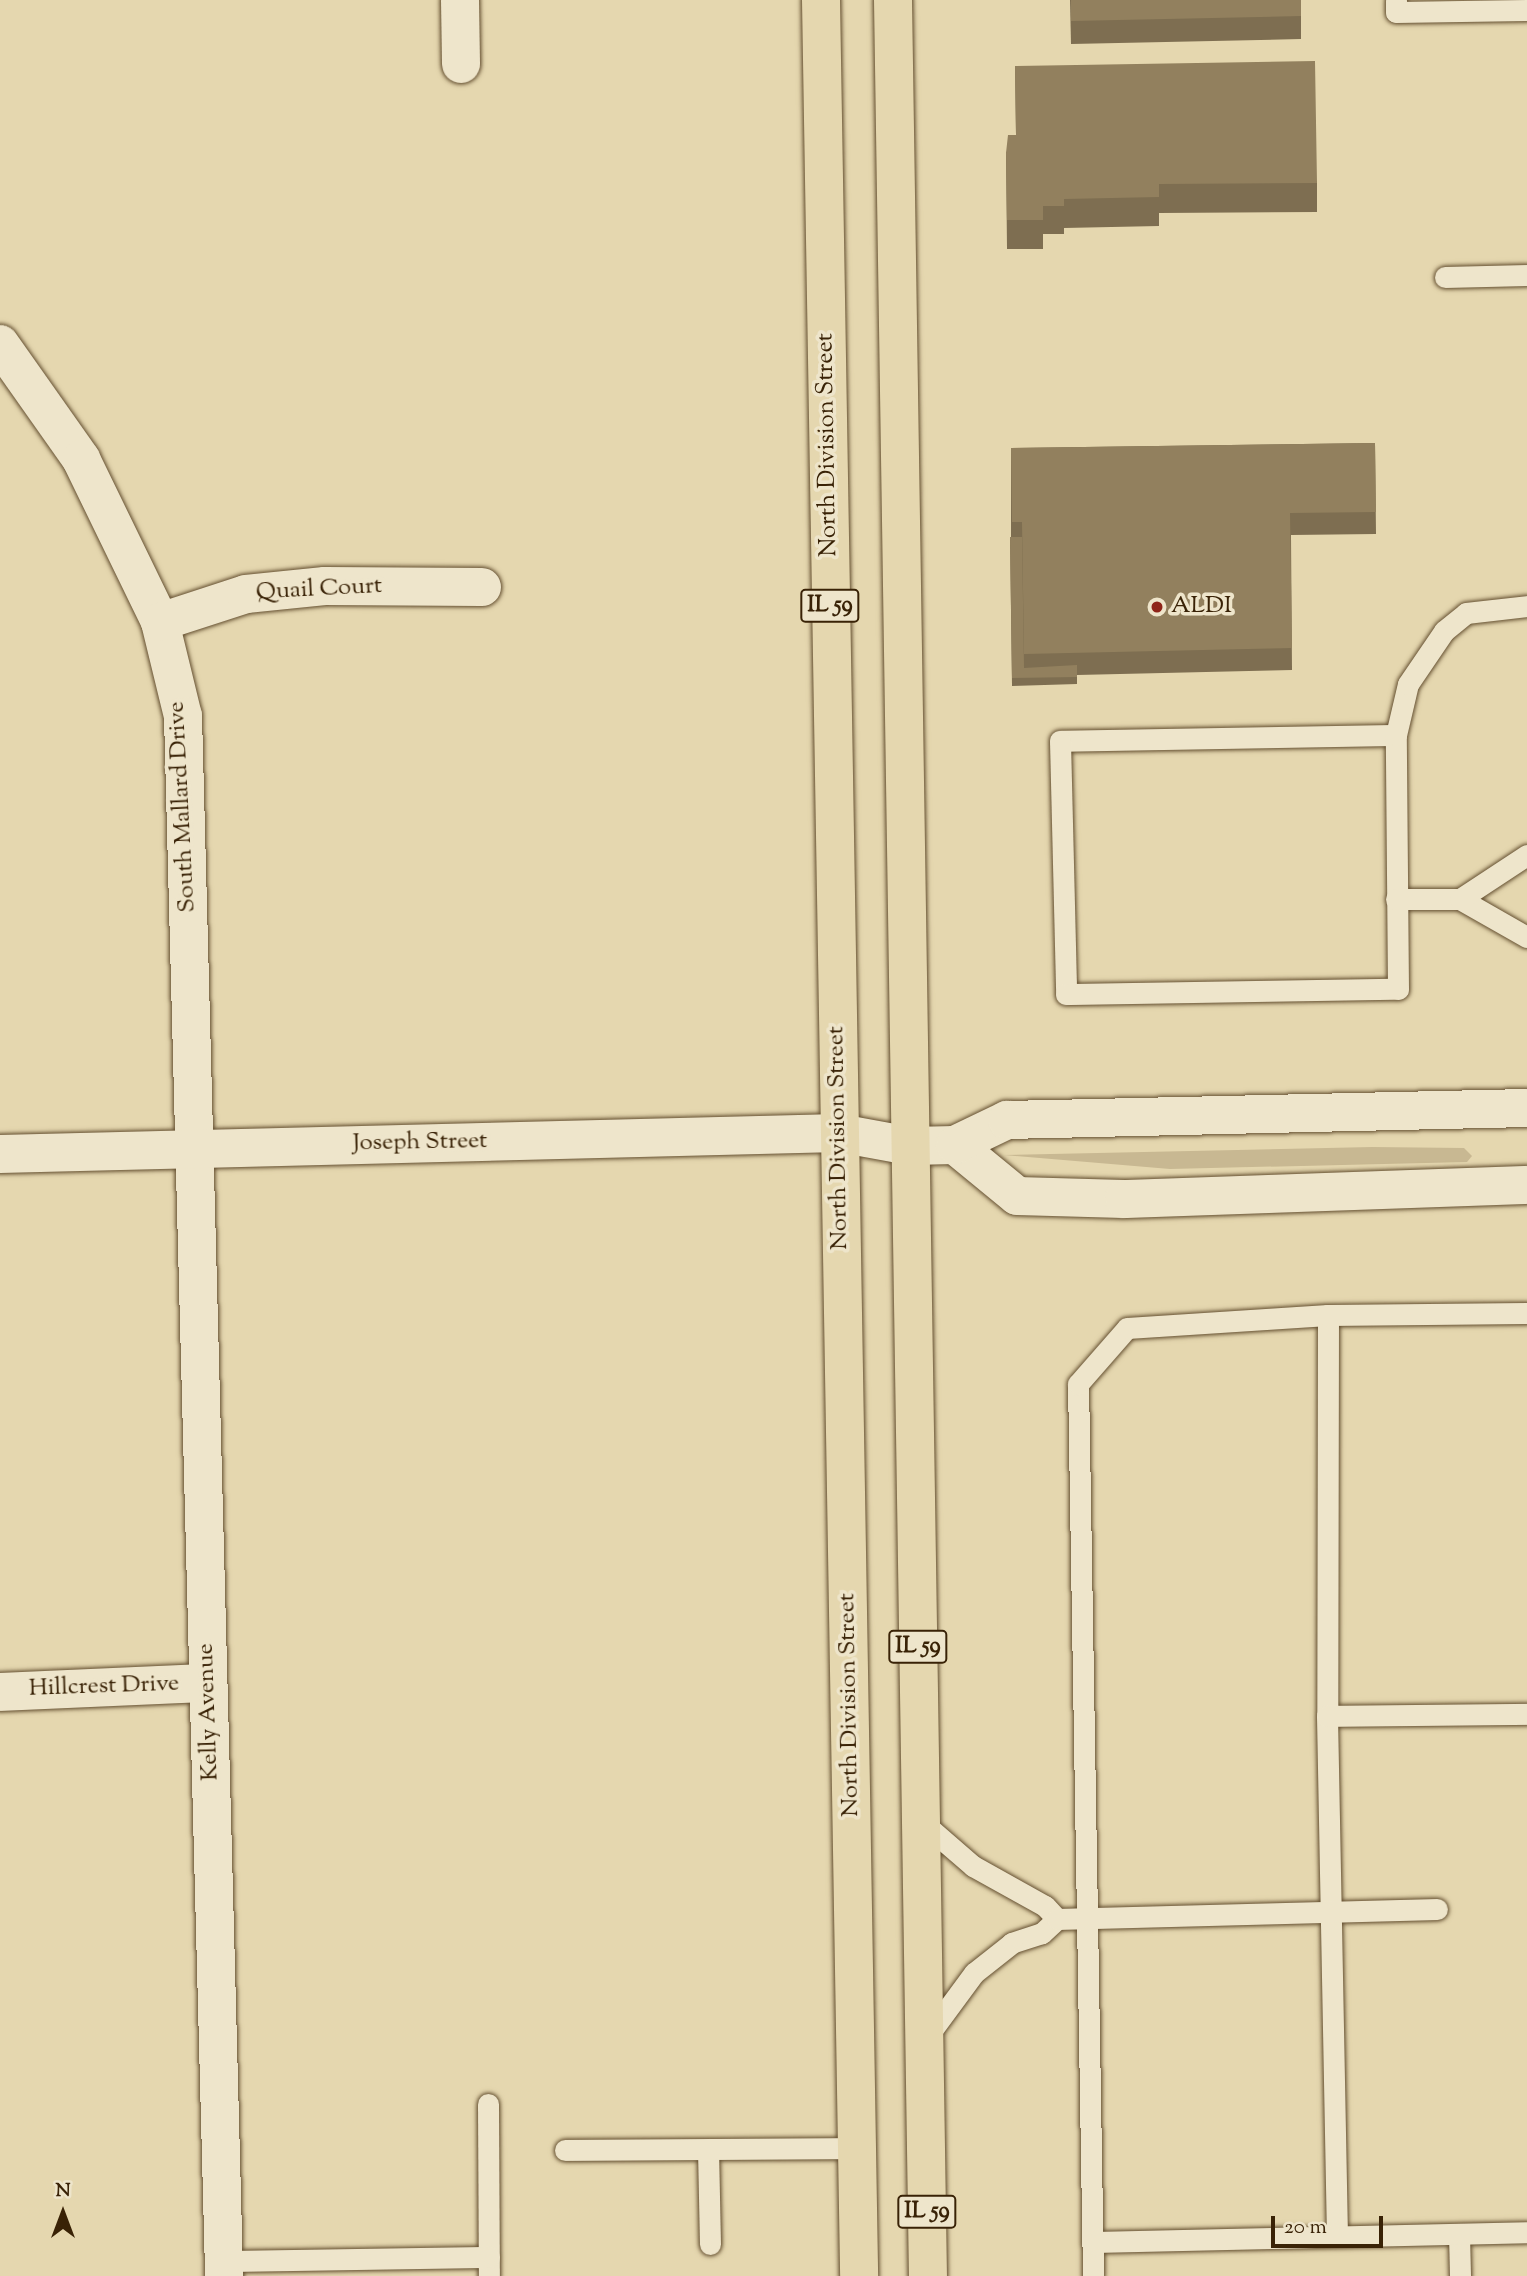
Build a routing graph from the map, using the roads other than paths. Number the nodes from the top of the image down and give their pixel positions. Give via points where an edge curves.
1 (460, 0) edge
2 (821, 0) edge
3 (893, 0) edge
4 (1396, 6) edge
5 (1527, 10) edge
6 (461, 64) dead end
7 (1527, 275) edge
8 (1445, 277) dead end
9 (0, 344) edge
10 (482, 587) dead end
11 (1527, 606) edge
12 (160, 622) junction
13 (1396, 735) junction
14 (1527, 855) edge
15 (1396, 899) junction
16 (1460, 899) junction
17 (1527, 937) edge
18 (1527, 1108) edge
19 (839, 1133) junction
20 (955, 1145) junction
21 (910, 1146) junction
22 (194, 1148) junction
23 (0, 1154) edge
24 (1527, 1185) edge
25 (1527, 1313) edge
26 (1328, 1315) junction
27 (208, 1683) junction
28 (0, 1692) edge
29 (1527, 1714) edge
30 (1327, 1716) junction
31 (921, 1821) junction
32 (1437, 1909) dead end
33 (1330, 1912) junction
34 (1084, 1918) junction
35 (1057, 1919) junction
36 (924, 2040) junction
37 (488, 2104) dead end
38 (857, 2148) junction
39 (708, 2149) junction
40 (565, 2150) dead end
41 (1527, 2232) edge
42 (1458, 2234) junction
43 (1337, 2236) junction
44 (1093, 2242) junction
45 (709, 2244) dead end
46 (489, 2267) edge
47 (224, 2269) edge
48 (859, 2276) edge
49 (928, 2276) edge
50 (1093, 2276) edge
51 (1460, 2276) edge

1 - 6 street
2 - 19 main road, North Division Street / IL 59
3 - 21 main road, IL 59
4 - 5 lane
7 - 8 lane
9 - 12 street, South Mallard Drive via 81,459
10 - 12 street, Quail Court via 326,586 246,594
11 - 13 lane via 1466,613 1444,631 1408,684
12 - 22 street, South Mallard Drive via 183,716
13 - 15 lane
13 - 15 lane via 1060,741 1066,994 1398,989
14 - 16 lane
15 - 16 lane
16 - 17 lane
18 - 20 street via 1007,1120
19 - 21 street, Joseph Street
19 - 22 street, Joseph Street
19 - 38 main road, North Division Street / IL 59
20 - 21 street, Joseph Street
20 - 24 street via 1017,1196 1124,1199
21 - 31 main road, IL 59
22 - 23 street, Joseph Street
22 - 27 street, Kelly Avenue
25 - 26 lane
26 - 30 lane
26 - 34 lane via 1127,1328 1078,1384
27 - 28 street, Hillcrest Drive
27 - 47 street, Kelly Avenue
29 - 30 lane
30 - 33 lane
31 - 35 lane via 973,1866 1045,1906
31 - 36 main road, IL 59
32 - 33 lane
33 - 34 lane
33 - 43 lane
34 - 35 lane
34 - 44 lane
35 - 36 lane via 1042,1933 1012,1943 974,1973
36 - 49 main road, IL 59
37 - 46 lane
38 - 39 lane
38 - 48 main road, North Division Street / IL 59
39 - 40 lane
39 - 45 lane
41 - 42 lane
42 - 43 lane
42 - 51 lane
43 - 44 lane
44 - 50 lane
46 - 47 lane

